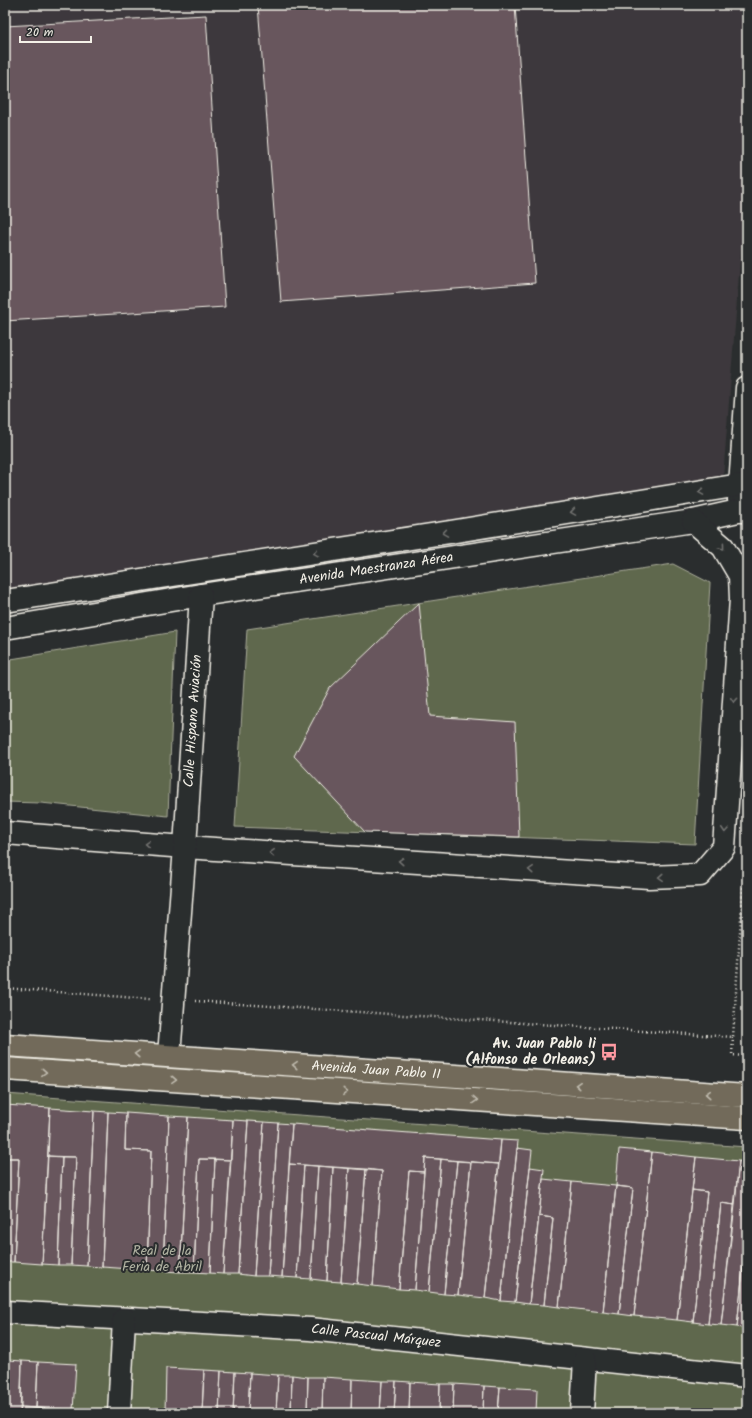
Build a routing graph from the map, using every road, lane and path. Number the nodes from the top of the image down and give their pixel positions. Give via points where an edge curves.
1 (747, 388) edge
2 (743, 502) edge
3 (693, 521) junction
4 (201, 595) junction
5 (5, 601) edge
6 (5, 628) edge
7 (5, 833) edge
8 (185, 847) junction
9 (745, 854) dead end
10 (5, 988) edge
11 (173, 1000) junction
12 (733, 1037) junction
13 (5, 1045) edge
14 (169, 1056) junction
15 (747, 1056) edge
16 (5, 1069) edge
17 (747, 1096) edge
18 (747, 1118) edge
19 (5, 1312) edge
20 (124, 1319) junction
21 (585, 1359) junction
22 (747, 1376) edge
23 (119, 1413) edge
24 (582, 1413) edge

1 - 2 street
2 - 3 street, Avenida Maestranza Aérea
2 -> 5 street via 458,531
3 - 4 street, Avenida Maestranza Aérea
3 -> 8 street via 723,547 740,576 741,599 724,847 700,874 648,877
4 - 6 street, Avenida Maestranza Aérea
4 - 8 street, Calle Hispano Aviación
8 -> 7 street
8 - 11 street, Calle Hispano Aviación
9 - 12 path
10 - 11 path
11 - 12 path
11 - 14 street, Calle Hispano Aviación
12 - 15 path via 732,1055
14 -> 13 main road, Avenida Juan Pablo II
17 -> 14 main road, Avenida Juan Pablo II
16 -> 18 main road, Avenida Juan Pablo II
19 - 20 street, Calle Pascual Márquez
20 - 21 street, Calle Pascual Márquez via 310,1329
20 - 23 street
21 - 22 street, Calle Pascual Márquez
21 - 24 street

